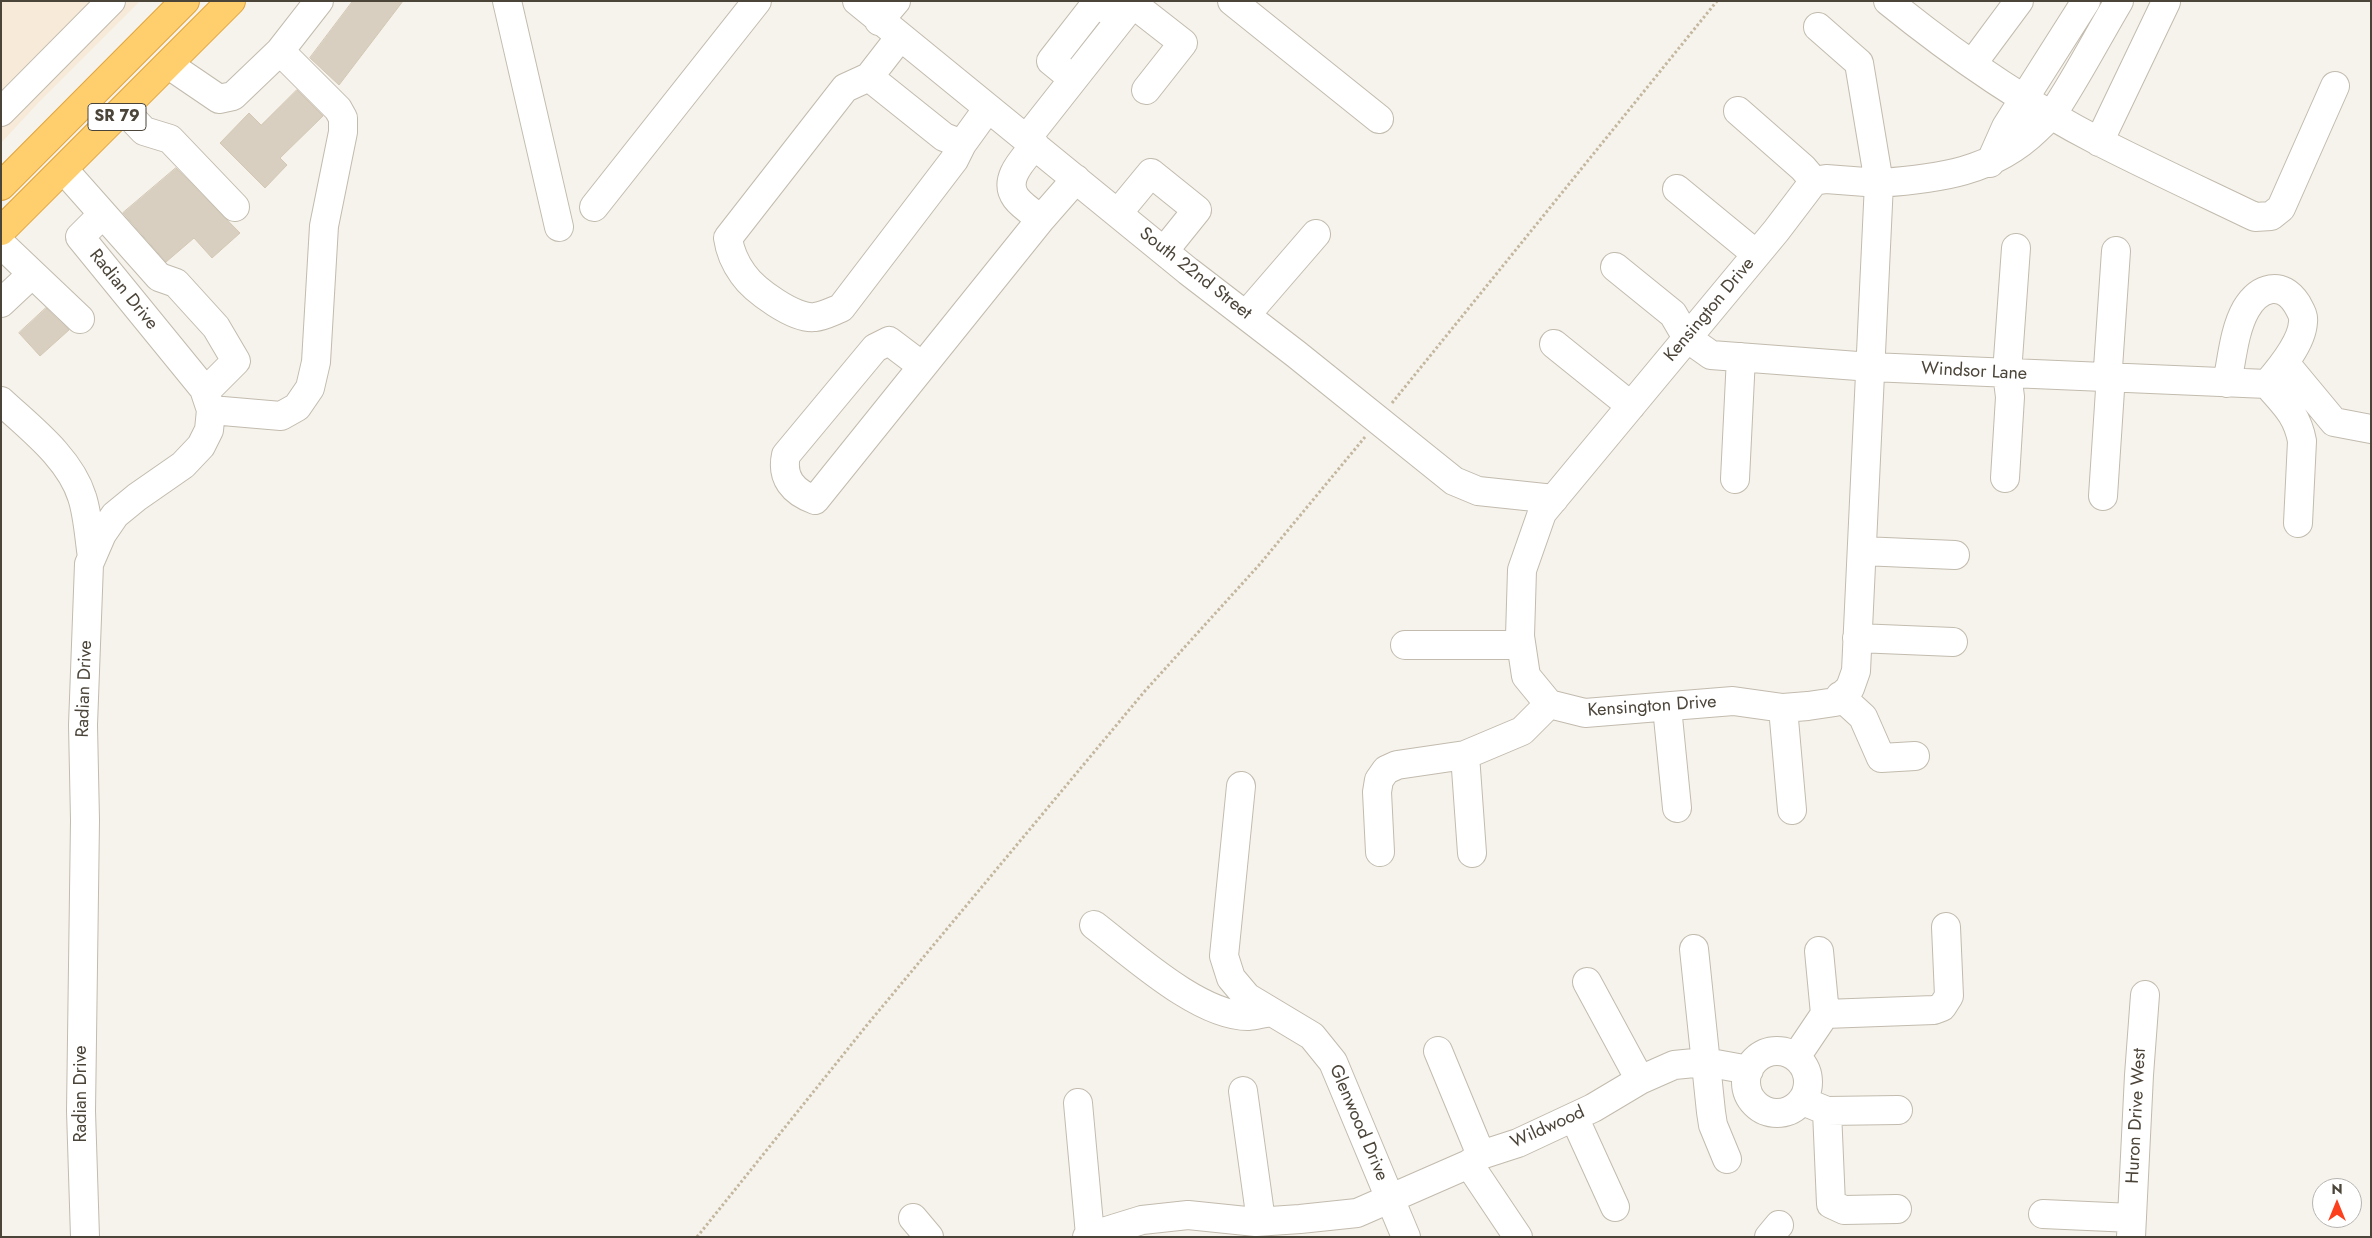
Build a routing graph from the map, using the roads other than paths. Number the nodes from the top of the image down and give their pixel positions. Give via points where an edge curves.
1 (111, 1) edge
2 (185, 1) edge
3 (231, 1) edge
4 (319, 1) edge
5 (507, 1) edge
6 (757, 1) edge
7 (857, 1) edge
8 (1232, 1) edge
9 (1888, 1) edge
10 (2019, 1) edge
11 (2086, 1) edge
12 (2119, 1) edge
13 (2166, 2) edge
14 (1129, 8) edge
15 (892, 20) edge
16 (1818, 27) dead end
17 (280, 51) junction
18 (1973, 64) junction
19 (169, 65) junction
20 (869, 77) junction
21 (2335, 86) dead end
22 (1146, 90) dead end
23 (2025, 97) junction
24 (988, 108) junction
25 (124, 110) junction
26 (1738, 111) dead end
27 (1, 112) edge
28 (2052, 114) junction
29 (1379, 119) dead end
30 (1031, 142) junction
31 (2100, 142) junction
32 (962, 144) junction
33 (1990, 163) junction
34 (64, 170) junction
35 (1076, 179) junction
36 (1814, 181) junction
37 (1879, 183) junction
38 (1, 186) edge
39 (1678, 189) dead end
40 (594, 207) dead end
41 (235, 208) dead end
42 (1118, 213) junction
43 (103, 214) junction
44 (1041, 219) junction
45 (559, 227) dead end
46 (1, 231) edge
47 (1316, 234) dead end
48 (1, 244) edge
49 (2016, 248) dead end
50 (1164, 251) junction
51 (2116, 251) dead end
52 (1756, 254) junction
53 (1614, 267) dead end
54 (32, 274) junction
55 (1, 303) edge
56 (1246, 315) junction
57 (80, 319) dead end
58 (1687, 338) junction
59 (1554, 344) dead end
60 (1741, 357) junction
61 (2285, 363) junction
62 (922, 366) junction
63 (1871, 367) junction
64 (2007, 373) junction
65 (2109, 378) junction
66 (2227, 383) junction
67 (2267, 384) junction
68 (1, 401) edge
69 (208, 401) junction
70 (1631, 406) junction
71 (2371, 429) edge
72 (2005, 478) dead end
73 (1735, 479) dead end
74 (2103, 496) dead end
75 (1554, 499) junction
76 (2298, 523) dead end
77 (1862, 551) junction
78 (1955, 556) dead end
79 (92, 557) junction
80 (1857, 638) junction
81 (1953, 642) dead end
82 (1405, 645) dead end
83 (1521, 645) junction
84 (1840, 696) junction
85 (1549, 704) junction
86 (1666, 707) junction
87 (1782, 708) junction
88 (1465, 755) junction
89 (1915, 756) dead end
90 (1241, 786) dead end
91 (1676, 808) dead end
92 (1792, 810) dead end
93 (1380, 852) dead end
94 (1472, 853) dead end
95 (1094, 925) dead end
96 (1946, 926) dead end
97 (1694, 949) dead end
98 (1819, 951) dead end
99 (1587, 982) dead end
100 (2145, 995) dead end
101 (1272, 1012) junction
102 (1825, 1014) junction
103 (1438, 1052) dead end
104 (1796, 1057) junction
105 (1705, 1062) junction
106 (1748, 1070) junction
107 (1640, 1080) junction
108 (1243, 1091) dead end
109 (1802, 1101) junction
110 (1078, 1103) dead end
111 (1898, 1110) dead end
112 (1827, 1111) junction
113 (1574, 1117) junction
114 (1727, 1159) dead end
115 (1475, 1160) junction
116 (1390, 1198) junction
117 (1614, 1207) dead end
118 (1897, 1209) dead end
119 (2043, 1214) dead end
120 (1262, 1221) junction
121 (2131, 1227) edge
122 (1310, 1228) edge
123 (1126, 1231) edge
124 (1088, 1236) edge
125 (84, 1237) edge
126 (1406, 1237) edge
127 (1518, 1237) edge

1 - 27 street
2 - 38 highway, SR 79
3 - 19 highway, SR 79
4 - 17 street
5 - 45 street
6 - 40 street
7 - 15 street, South 22nd Street
8 - 29 street
9 - 18 street
10 - 18 street
11 - 23 street
12 - 28 street
13 - 31 street
14 - 22 street via 1183,43
14 - 30 street via 1073,79
15 - 20 street
15 - 24 street, South 22nd Street
16 - 37 street via 1859,63
17 - 19 street via 233,96 219,99
17 - 69 street via 338,109 343,118 324,226 316,362 310,388 297,407 281,416
18 - 23 street
19 - 25 highway, SR 79
20 - 32 street via 944,137
20 - 32 street via 845,88 728,238 731,253 744,276 780,307 800,316 814,317 841,308 954,160
21 - 31 street via 2281,208 2271,216 2255,217
23 - 28 street
23 - 33 street via 2006,127
24 - 30 street, South 22nd Street
24 - 32 street
25 - 34 highway, SR 79
25 - 41 street via 144,131 170,139
26 - 36 street
28 - 31 street
28 - 33 street via 2021,145
30 - 35 street, South 22nd Street
30 - 44 street via 1014,171 1012,185 1015,197
33 - 37 street via 1939,177
34 - 43 street
34 - 46 highway, SR 79
35 - 42 street, South 22nd Street
35 - 44 street
36 - 37 street
36 - 52 street, Kensington Drive
37 - 63 street
39 - 52 street
42 - 50 street, South 22nd Street
42 - 50 street via 1151,173 1197,210
43 - 69 street, Radian Drive via 80,237
43 - 69 street via 159,277 176,283 226,342 236,361
44 - 62 street
47 - 56 street
48 - 54 street
49 - 64 street
50 - 56 street, South 22nd Street
51 - 65 street
52 - 58 street, Kensington Drive
53 - 58 street via 1673,314
54 - 55 street
54 - 57 street
56 - 75 street, South 22nd Street via 1454,481 1478,491
58 - 60 street, Windsor Lane via 1711,355
58 - 70 street, Kensington Drive
59 - 70 street
60 - 63 street, Windsor Lane
60 - 73 street
61 - 66 street via 2300,333 2303,315 2291,295 2278,289 2266,290 2257,295 2246,309
61 - 67 street
61 - 71 street via 2334,422
62 - 62 street via 814,500 787,480 783,468 786,455 875,348 889,341
63 - 64 street, Windsor Lane
63 - 77 street
64 - 65 street, Windsor Lane
64 - 72 street via 2010,397
65 - 66 street, Windsor Lane
65 - 74 street
66 - 67 street, Windsor Lane
67 - 76 street via 2296,418 2300,429
68 - 79 street via 61,458 74,476 83,497
69 - 79 street, Radian Drive via 209,430 201,446 184,465 115,515
70 - 75 street, Kensington Drive
75 - 83 street, Kensington Drive via 1542,513 1522,570
77 - 78 street
77 - 80 street
79 - 125 street, Radian Drive via 87,595 83,725 81,1111
80 - 81 street
80 - 84 street via 1856,671 1850,688
82 - 83 street
83 - 85 street, Kensington Drive via 1526,676
84 - 87 street, Kensington Drive via 1835,702
84 - 89 street via 1863,717 1881,758
85 - 86 street, Kensington Drive via 1585,713
85 - 88 street via 1522,731
86 - 87 street, Kensington Drive via 1733,701
86 - 91 street
87 - 92 street
88 - 93 street via 1397,765 1386,770 1379,780 1377,792
88 - 94 street
90 - 101 street, Glenwood Drive via 1224,956 1230,978 1247,998
95 - 101 street via 1189,997 1248,1016
96 - 102 street via 1949,996 1942,1008
97 - 105 street
98 - 102 street
99 - 107 street
100 - 121 street, Huron Drive West
101 - 116 street, Glenwood Drive via 1312,1036 1333,1062
102 - 104 street
103 - 115 street
104 - 106 street via 1778,1051 1769,1052 1753,1062
104 - 109 street via 1803,1064 1808,1082
105 - 106 street, Wildwood
105 - 107 street, Wildwood via 1674,1065
105 - 114 street via 1712,1120
106 - 109 street via 1747,1089 1757,1106 1776,1113 1786,1112
107 - 113 street, Wildwood
108 - 120 street
109 - 112 street
110 - 124 street
111 - 112 street
112 - 118 street via 1831,1204 1844,1210
113 - 115 street, Wildwood
113 - 117 street
115 - 116 street, Wildwood
115 - 127 street
116 - 122 street, Wildwood
116 - 126 street, Glenwood Drive
119 - 121 street
120 - 122 street, Wildwood
120 - 123 street, Wildwood via 1188,1215 1142,1220
123 - 124 street, Wildwood

